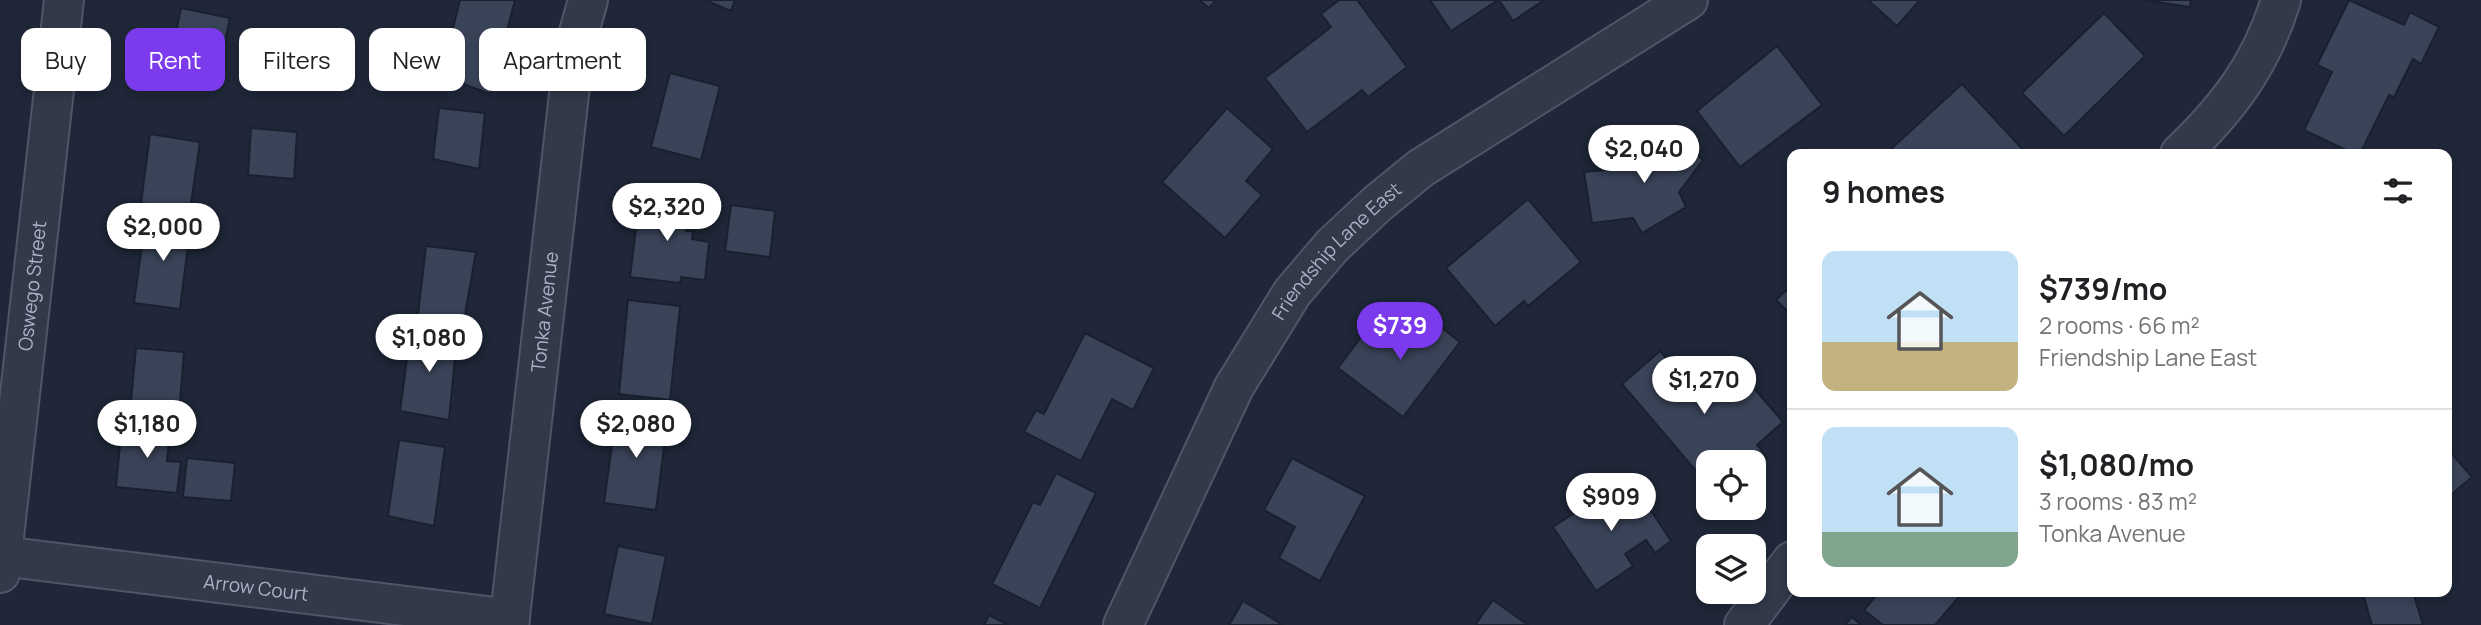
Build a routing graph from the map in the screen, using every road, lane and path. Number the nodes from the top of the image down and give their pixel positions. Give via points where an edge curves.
1 (64, 0) edge
2 (589, 0) edge
3 (1688, 0) edge
4 (2281, 0) edge
5 (2185, 149) edge
6 (1, 565) edge
7 (1787, 568) edge
8 (510, 622) edge
9 (1123, 625) edge
10 (1744, 625) edge

1 - 6 street, Oswego Street
2 - 8 street, Tonka Avenue via 574,50
3 - 9 street, Friendship Lane East via 1421,168 1332,246 1292,293 1234,387
4 - 5 street via 2251,69 2215,120
6 - 8 street, Arrow Court
7 - 10 street

